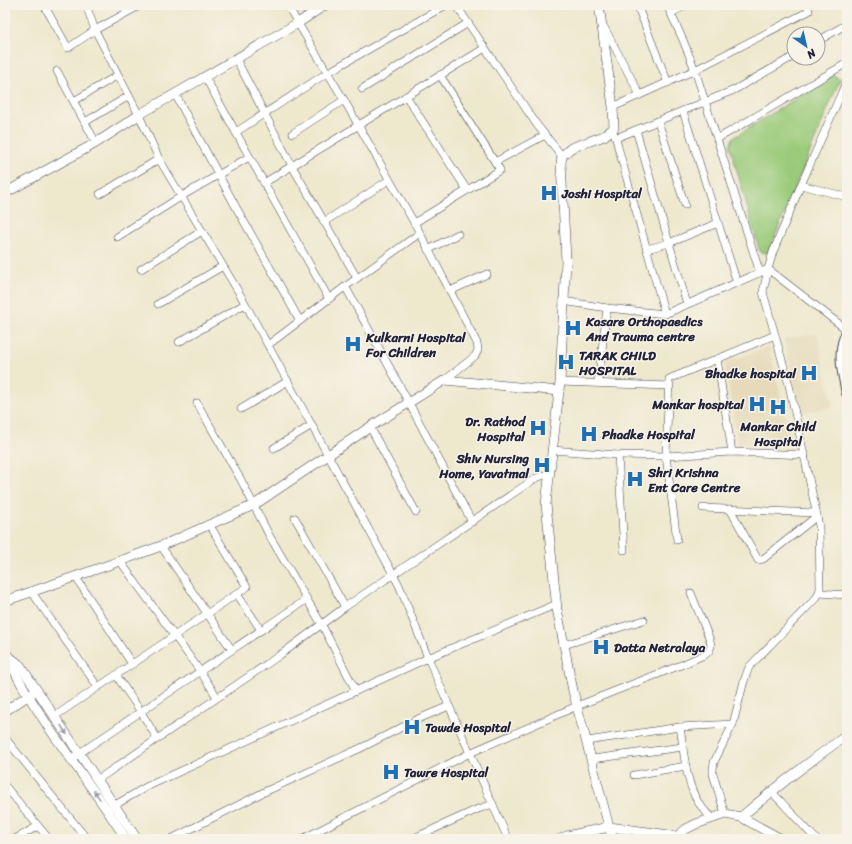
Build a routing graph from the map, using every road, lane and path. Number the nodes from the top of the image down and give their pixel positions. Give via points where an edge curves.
1 (44, 5) edge
2 (141, 5) edge
3 (287, 5) edge
4 (325, 5) edge
5 (446, 5) edge
6 (456, 5) edge
7 (599, 5) edge
8 (637, 5) edge
9 (667, 5) edge
10 (687, 5) edge
11 (807, 5) edge
12 (89, 6) edge
13 (671, 13) junction
14 (298, 23) junction
15 (468, 23) junction
16 (602, 23) junction
17 (847, 24) edge
18 (95, 30) junction
19 (826, 36) edge
20 (485, 48) junction
21 (236, 59) junction
22 (786, 61) edge
23 (847, 63) edge
24 (695, 70) junction
25 (57, 71) dead end
26 (327, 73) junction
27 (118, 75) junction
28 (440, 75) junction
29 (205, 77) junction
30 (847, 79) edge
31 (668, 83) junction
32 (362, 89) dead end
33 (175, 94) junction
34 (640, 95) junction
35 (129, 96) junction
36 (406, 96) junction
37 (344, 100) junction
38 (74, 101) junction
39 (705, 101) junction
40 (614, 107) junction
41 (683, 111) junction
42 (265, 114) junction
43 (139, 115) junction
44 (658, 121) junction
45 (85, 122) junction
46 (358, 126) junction
47 (614, 128) junction
48 (636, 130) junction
49 (236, 132) junction
50 (293, 133) dead end
51 (545, 135) junction
52 (616, 138) junction
53 (717, 139) junction
54 (96, 143) junction
55 (562, 156) junction
56 (249, 157) junction
57 (159, 159) junction
58 (495, 162) junction
59 (292, 166) junction
60 (218, 174) junction
61 (389, 180) junction
62 (264, 183) junction
63 (801, 184) junction
64 (467, 190) junction
65 (5, 193) edge
66 (100, 194) dead end
67 (182, 196) junction
68 (847, 197) edge
69 (685, 205) dead end
70 (324, 222) junction
71 (414, 223) junction
72 (718, 224) junction
73 (202, 230) junction
74 (420, 233) junction
75 (458, 234) dead end
76 (118, 237) dead end
77 (669, 243) junction
78 (647, 249) junction
79 (428, 250) junction
80 (223, 266) junction
81 (141, 268) dead end
82 (768, 269) junction
83 (760, 273) junction
84 (487, 274) dead end
85 (357, 278) junction
86 (737, 283) junction
87 (345, 286) junction
88 (450, 291) junction
89 (329, 299) junction
90 (563, 301) junction
91 (158, 304) dead end
92 (245, 304) junction
93 (687, 304) junction
94 (607, 308) junction
95 (665, 314) junction
96 (300, 321) junction
97 (847, 330) edge
98 (775, 335) junction
99 (180, 342) dead end
100 (268, 345) junction
101 (717, 359) junction
102 (445, 380) junction
103 (288, 381) junction
104 (598, 383) junction
105 (559, 386) junction
106 (670, 386) junction
107 (847, 393) edge
108 (197, 403) dead end
109 (409, 403) junction
110 (241, 409) dead end
111 (312, 425) junction
112 (370, 427) junction
113 (274, 448) dead end
114 (552, 450) junction
115 (732, 452) junction
116 (328, 455) junction
117 (618, 455) junction
118 (805, 455) junction
119 (666, 456) junction
120 (550, 473) junction
121 (254, 505) junction
122 (703, 508) dead end
123 (730, 509) junction
124 (416, 512) dead end
125 (817, 515) junction
126 (295, 518) dead end
127 (472, 522) junction
128 (209, 524) junction
129 (677, 540) dead end
130 (161, 546) junction
131 (624, 550) dead end
132 (120, 562) junction
133 (393, 575) junction
134 (75, 576) junction
135 (31, 591) junction
136 (691, 593) dead end
137 (819, 593) junction
138 (236, 594) junction
139 (847, 595) edge
140 (307, 599) junction
141 (5, 601) edge
142 (557, 604) junction
143 (345, 607) junction
144 (207, 614) junction
145 (644, 620) dead end
146 (322, 625) junction
147 (261, 630) junction
148 (174, 636) junction
149 (564, 644) junction
150 (232, 650) junction
151 (6, 653) edge
152 (428, 658) junction
153 (132, 664) junction
154 (200, 671) junction
155 (116, 675) junction
156 (98, 687) junction
157 (36, 690) junction
158 (356, 691) junction
159 (28, 696) junction
160 (217, 697) junction
161 (449, 706) junction
162 (578, 706) junction
163 (5, 711) edge
164 (141, 712) junction
165 (55, 716) junction
166 (730, 724) junction
167 (680, 727) junction
168 (847, 735) edge
169 (5, 738) edge
170 (157, 738) junction
171 (587, 741) junction
172 (683, 747) junction
173 (79, 753) junction
174 (470, 753) junction
175 (592, 759) junction
176 (71, 760) junction
177 (686, 766) junction
178 (634, 775) dead end
179 (97, 780) junction
180 (6, 788) edge
181 (771, 791) junction
182 (493, 804) junction
183 (111, 807) junction
184 (725, 814) junction
185 (741, 817) junction
186 (712, 819) junction
187 (38, 826) junction
188 (609, 827) junction
189 (674, 838) edge
190 (15, 839) edge
191 (48, 839) edge
192 (87, 839) edge
193 (126, 839) edge
194 (137, 839) edge
195 (171, 839) edge
196 (302, 839) edge
197 (412, 839) edge
198 (508, 839) edge
199 (560, 839) edge
200 (613, 839) edge
201 (781, 839) edge
202 (816, 839) edge

1 - 18 street via 68,48
2 - 18 street
3 - 14 street
4 - 14 street
5 - 26 street
6 - 15 street
7 - 16 street
8 - 31 street
9 - 13 street
10 - 13 street
11 - 24 street via 809,11
12 - 18 street
13 - 24 street
14 - 21 street
14 - 26 street
15 - 20 street
15 - 32 street
16 - 34 street
16 - 40 street
17 - 19 street
18 - 27 street
20 - 28 street
20 - 51 street
21 - 29 street
21 - 42 street
22 - 39 street via 734,90
23 - 53 street
24 - 31 street
24 - 39 street
25 - 38 street
26 - 37 street
26 - 42 street
27 - 35 street
27 - 38 street
28 - 36 street
28 - 58 street
29 - 33 street
29 - 49 street
30 - 63 street
31 - 34 street
33 - 43 street
33 - 60 street
34 - 40 street
35 - 43 street
35 - 45 street
36 - 46 street
36 - 64 street
37 - 46 street
37 - 50 street
38 - 45 street
39 - 41 street
39 - 53 street
40 - 47 street
41 - 44 street
41 - 72 street
42 - 49 street
42 - 59 street
43 - 54 street
43 - 57 street
44 - 48 street
44 - 69 street
45 - 54 street
46 - 59 street
46 - 61 street
47 - 52 street
47 - 55 street via 604,136 571,148
48 - 52 street
48 - 77 street
49 - 56 street
51 - 55 street
51 - 58 street
52 - 78 street
53 - 83 street
54 - 65 street
55 - 90 street via 566,260
56 - 60 street
56 - 62 street
57 - 66 street
57 - 67 street
58 - 64 street via 499,171
59 - 62 street
59 - 70 street
60 - 67 street
60 - 96 street
61 - 70 street
61 - 71 street
62 - 89 street
63 - 68 street
63 - 82 street
64 - 71 street
67 - 73 street
67 - 76 street
70 - 85 street
71 - 74 street
72 - 77 street
72 - 86 street
73 - 80 street
73 - 81 street
74 - 79 street
74 - 85 street
75 - 79 street
77 - 78 street
77 - 93 street
78 - 95 street
79 - 88 street
80 - 91 street
80 - 92 street
82 - 83 street
82 - 97 street
82 - 98 street via 763,292
83 - 86 street
84 - 88 street
85 - 87 street
86 - 93 street
87 - 89 street
87 - 109 street
88 - 102 street via 478,350 475,356
89 - 96 street
90 - 94 street
90 - 105 street
92 - 99 street
92 - 100 street
93 - 95 street
94 - 95 street
94 - 104 street
96 - 100 street
97 - 107 main road via 841,355
98 - 101 street
98 - 118 street
100 - 103 street
101 - 106 street via 669,379
101 - 115 street
102 - 105 street
102 - 109 street
103 - 110 street
103 - 111 street
104 - 105 street
104 - 106 street
105 - 114 street
106 - 119 street
108 - 121 street
109 - 112 street
109 - 127 street
111 - 113 street
111 - 116 street
112 - 116 street
112 - 124 street
114 - 117 street
114 - 120 street
115 - 118 street
115 - 119 street
116 - 121 street
116 - 133 street
117 - 119 street
117 - 131 street
118 - 125 street
119 - 129 street
120 - 127 street via 536,478
120 - 142 street via 546,504
121 - 128 street
121 - 140 street
122 - 123 street
123 - 125 street
123 - 125 street via 758,560 763,559
125 - 137 street
126 - 143 street
127 - 133 street
128 - 130 street
128 - 138 street via 247,587
130 - 132 street
130 - 144 street
132 - 134 street
132 - 148 street
133 - 143 street
133 - 152 street
134 - 135 street
134 - 153 street
135 - 141 street
135 - 156 street
136 - 162 street via 710,640 711,646 706,654
137 - 139 street
137 - 166 street via 749,668
138 - 144 street
138 - 147 street
140 - 146 street
140 - 147 street
142 - 149 street
142 - 152 street
143 - 146 street
144 - 148 street
144 - 150 street
145 - 149 street
146 - 158 street
146 - 160 street
147 - 150 street
148 - 153 street
148 - 154 street
149 - 162 street
150 - 154 street
151 - 157 street via 20,665
151 - 159 street
152 - 158 street
152 - 161 street
153 - 155 street
154 - 160 street
154 - 164 street
155 - 156 street
155 - 164 street
156 - 165 street
157 - 159 street
157 - 165 street
158 - 183 street via 146,786
159 - 163 street
159 - 176 street
160 - 170 street
161 - 174 street
161 - 195 street via 256,796
162 - 171 street
162 - 174 street
164 - 170 street
164 - 173 street
165 -> 173 street
166 - 167 street
166 - 184 street via 712,768
167 - 171 street
167 - 172 street
168 - 181 street
169 - 192 street
170 - 179 street
171 - 175 street
172 - 175 street
172 - 177 street
173 - 176 street
173 - 179 street
174 - 182 street
174 - 196 street
175 - 188 street
183 -> 176 street
177 - 178 street
177 - 186 street via 691,787
179 - 183 street
180 - 187 street
181 - 185 street
181 - 202 street
182 - 197 street
182 - 198 street
183 - 193 street
183 - 194 street
184 - 185 street
184 - 186 street
185 - 201 street
186 - 189 street via 696,824
187 - 190 street
187 - 191 street
188 - 189 street via 669,835
188 - 199 street
188 - 200 street

